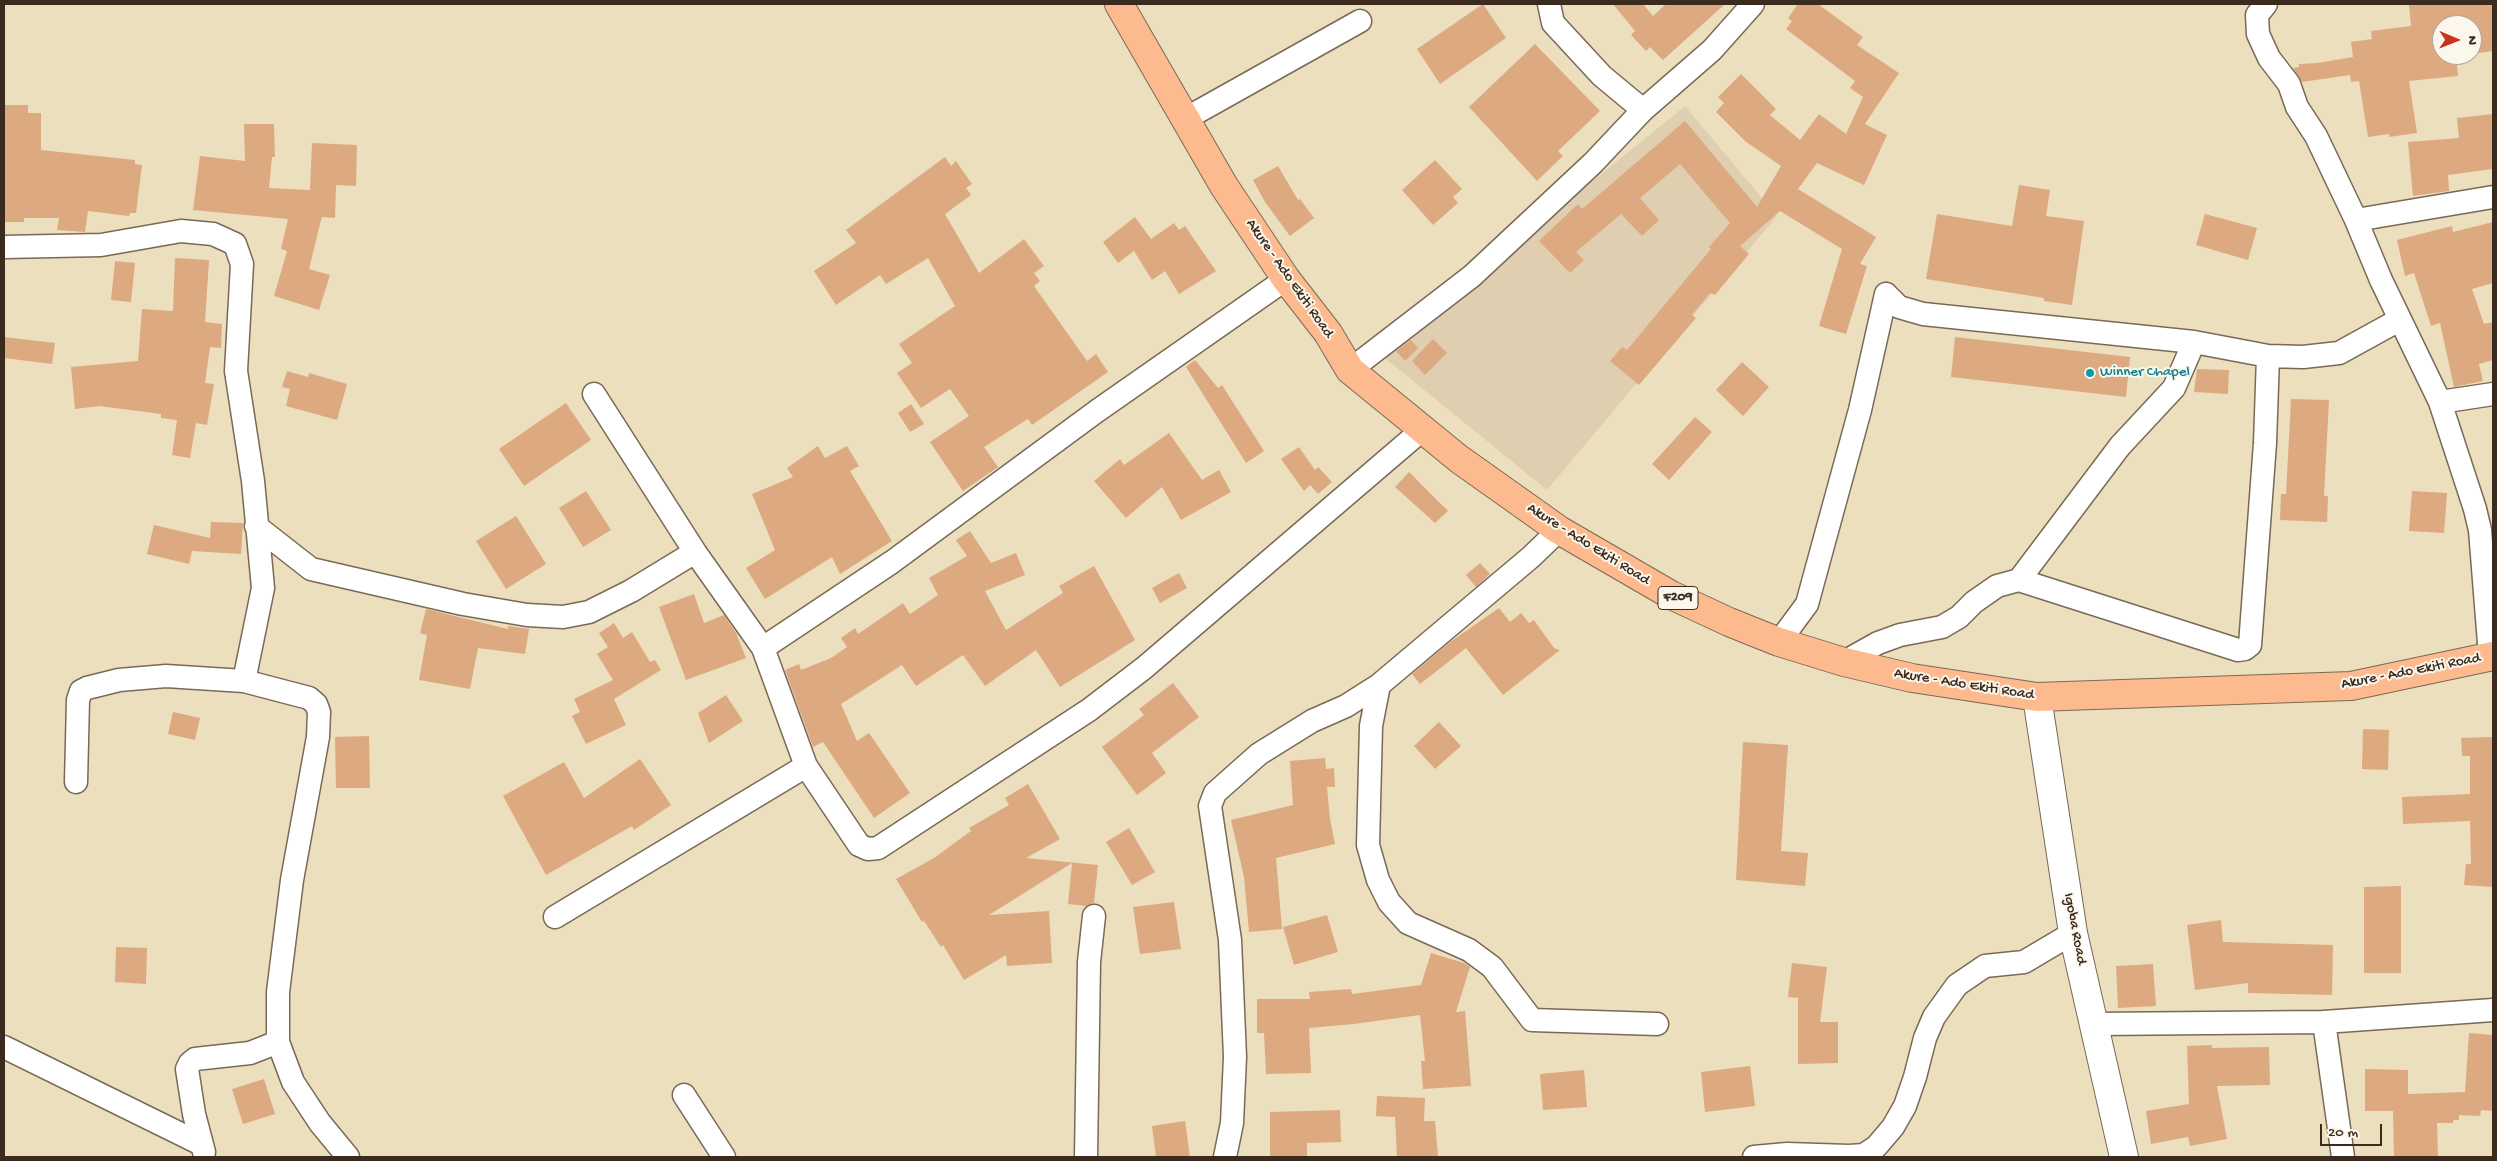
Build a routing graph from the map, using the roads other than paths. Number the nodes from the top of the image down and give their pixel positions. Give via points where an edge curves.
1 (1119, 4) edge
2 (1549, 4) edge
3 (1753, 4) edge
4 (2266, 4) edge
5 (1360, 20) dead end
6 (1643, 110) junction
7 (1185, 119) junction
8 (2493, 197) edge
9 (2356, 220) junction
10 (4, 247) edge
11 (1286, 279) junction
12 (2399, 320) junction
13 (2194, 342) junction
14 (2268, 356) junction
15 (1350, 370) junction
16 (594, 394) dead end
17 (2493, 394) edge
18 (2440, 402) junction
19 (1422, 430) junction
20 (256, 526) junction
21 (1559, 530) junction
22 (695, 552) junction
23 (2019, 580) junction
24 (1779, 642) junction
25 (763, 648) junction
26 (2492, 656) edge
27 (1844, 662) junction
28 (244, 681) junction
29 (1379, 685) junction
30 (2037, 697) junction
31 (806, 766) junction
32 (76, 782) dead end
33 (1094, 916) dead end
34 (555, 917) dead end
35 (2073, 932) junction
36 (2493, 1010) edge
37 (2324, 1022) junction
38 (1657, 1024) dead end
39 (2094, 1024) junction
40 (278, 1042) junction
41 (4, 1047) edge
42 (684, 1095) dead end
43 (203, 1150) edge
44 (348, 1157) edge
45 (724, 1157) edge
46 (1086, 1157) edge
47 (1225, 1157) edge
48 (1754, 1157) edge
49 (2124, 1157) edge
50 (2343, 1157) edge

1 - 7 main road, Akure - Ado Ekiti Road / F209
2 - 6 street via 1553,23 1602,76
3 - 6 street via 1712,50
4 - 9 street via 2257,15 2258,34 2269,58 2289,84 2297,107 2316,136
5 - 7 street
6 - 15 street via 1592,163 1472,276
7 - 11 main road, Akure - Ado Ekiti Road / F209 via 1224,186
8 - 9 street
9 - 12 street
10 - 20 street via 101,245 181,231 213,234 235,244 242,264 236,371
11 - 15 main road, Akure - Ado Ekiti Road / F209 via 1328,333
11 - 25 street via 1097,410 899,557
12 - 14 street via 2339,354
12 - 18 street
13 - 14 street
13 - 23 street via 2174,388 2120,446
13 - 24 street via 1923,314 1899,307 1886,294 1860,410 1807,604
14 - 23 street via 2264,461 2250,645 2245,649 2229,647
15 - 19 main road, Akure - Ado Ekiti Road / F209
16 - 22 street
17 - 18 street
18 - 26 street via 2480,530
19 - 21 main road, Akure - Ado Ekiti Road / F209
19 - 31 street via 1136,674 1089,710 878,848 868,849 859,845
20 - 22 street via 311,569 463,604 527,615 563,617 589,612
20 - 28 street via 262,588
21 - 24 main road, Akure - Ado Ekiti Road / F209 via 1671,595
21 - 29 street
22 - 25 street
23 - 27 street via 1998,586 1942,627 1900,635
24 - 27 main road, Akure - Ado Ekiti Road / F209
25 - 31 street
26 - 30 main road, Akure - Ado Ekiti Road / F209 via 2351,686
27 - 30 main road, Akure - Ado Ekiti Road / F209 via 1912,678
28 - 32 street via 166,676 119,680 81,691 78,700
28 - 40 street via 309,698 319,712 318,737 292,880 278,992
29 - 38 street via 1371,726 1368,845 1378,880 1389,902 1408,923 1469,950 1492,967 1532,1020
29 - 47 street via 1258,754 1215,792 1210,806 1230,940 1236,1057 1232,1123
30 - 35 street, Igoba Road
31 - 34 street
33 - 46 street via 1089,962
35 - 39 street, Igoba Road
35 - 48 street via 2024,962 1984,966 1957,985 1934,1017 1905,1106 1876,1147 1864,1155
36 - 37 street
37 - 39 street
37 - 50 street
39 - 49 street, Igoba Road
40 - 43 street via 250,1053 195,1059 190,1063 188,1069
40 - 44 street via 293,1082
41 - 43 street
42 - 45 street

